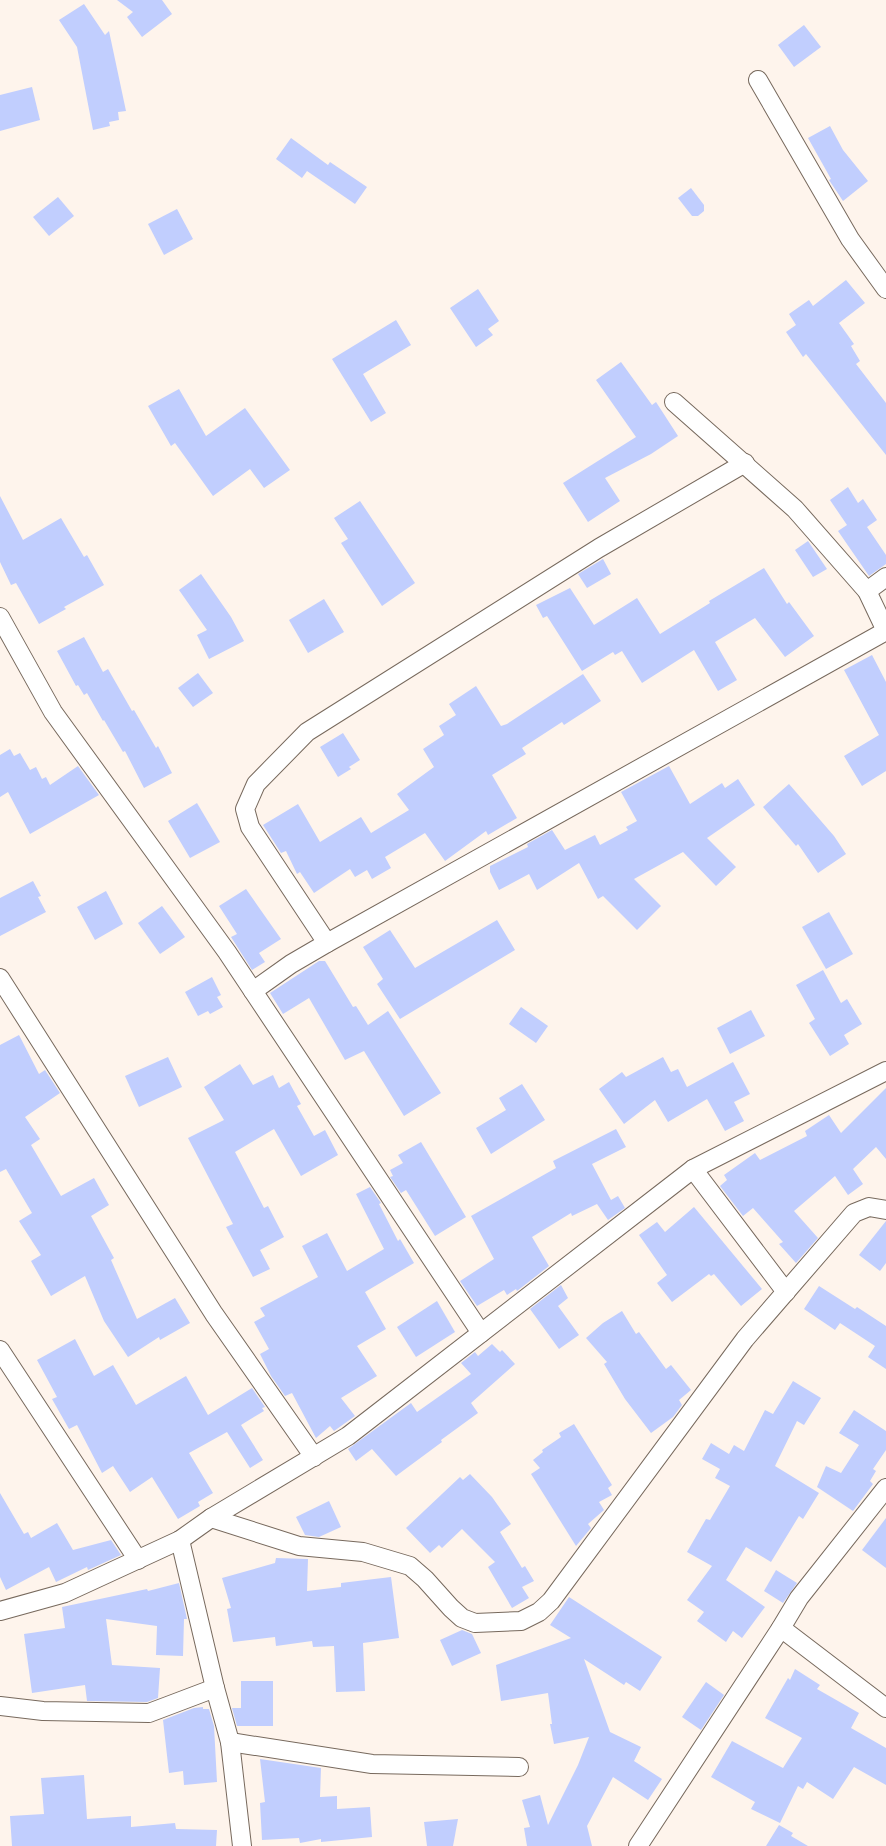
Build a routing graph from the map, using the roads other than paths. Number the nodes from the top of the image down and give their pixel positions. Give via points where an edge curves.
1 (758, 81) dead end
2 (886, 289) edge
3 (674, 402) dead end
4 (745, 463) junction
5 (886, 577) edge
6 (867, 591) junction
7 (0, 617) edge
8 (886, 631) edge
9 (327, 943) junction
10 (0, 978) edge
11 (253, 991) junction
12 (886, 1071) edge
13 (693, 1169) junction
14 (886, 1210) edge
15 (786, 1292) junction
16 (482, 1333) junction
17 (0, 1350) edge
18 (314, 1457) junction
19 (886, 1488) edge
20 (211, 1518) junction
21 (180, 1539) junction
22 (138, 1560) junction
23 (0, 1611) edge
24 (781, 1628) junction
25 (214, 1688) junction
26 (0, 1706) edge
27 (886, 1708) edge
28 (230, 1742) junction
29 (519, 1767) dead end
30 (242, 1846) edge
31 (638, 1846) edge

1 - 2 street via 850,239
3 - 4 street
4 - 6 street via 795,509
4 - 9 street via 599,548 307,732 256,784 245,809 250,827
5 - 6 street
6 - 8 street
7 - 11 street via 53,712
8 - 9 street
9 - 11 street
10 - 18 street via 214,1314
11 - 16 street
12 - 13 street
13 - 15 street
13 - 16 street
14 - 15 street via 869,1207 854,1213
15 - 20 street via 745,1339 551,1601 521,1621 475,1623 462,1618 417,1572 398,1562 363,1552 299,1546
16 - 18 street via 348,1436
17 - 22 street
18 - 20 street
19 - 24 street via 799,1598
20 - 21 street
21 - 22 street
21 - 25 street
22 - 23 street via 65,1593
24 - 27 street
24 - 31 street
25 - 26 street via 149,1713
25 - 28 street
28 - 29 street via 372,1764
28 - 30 street

